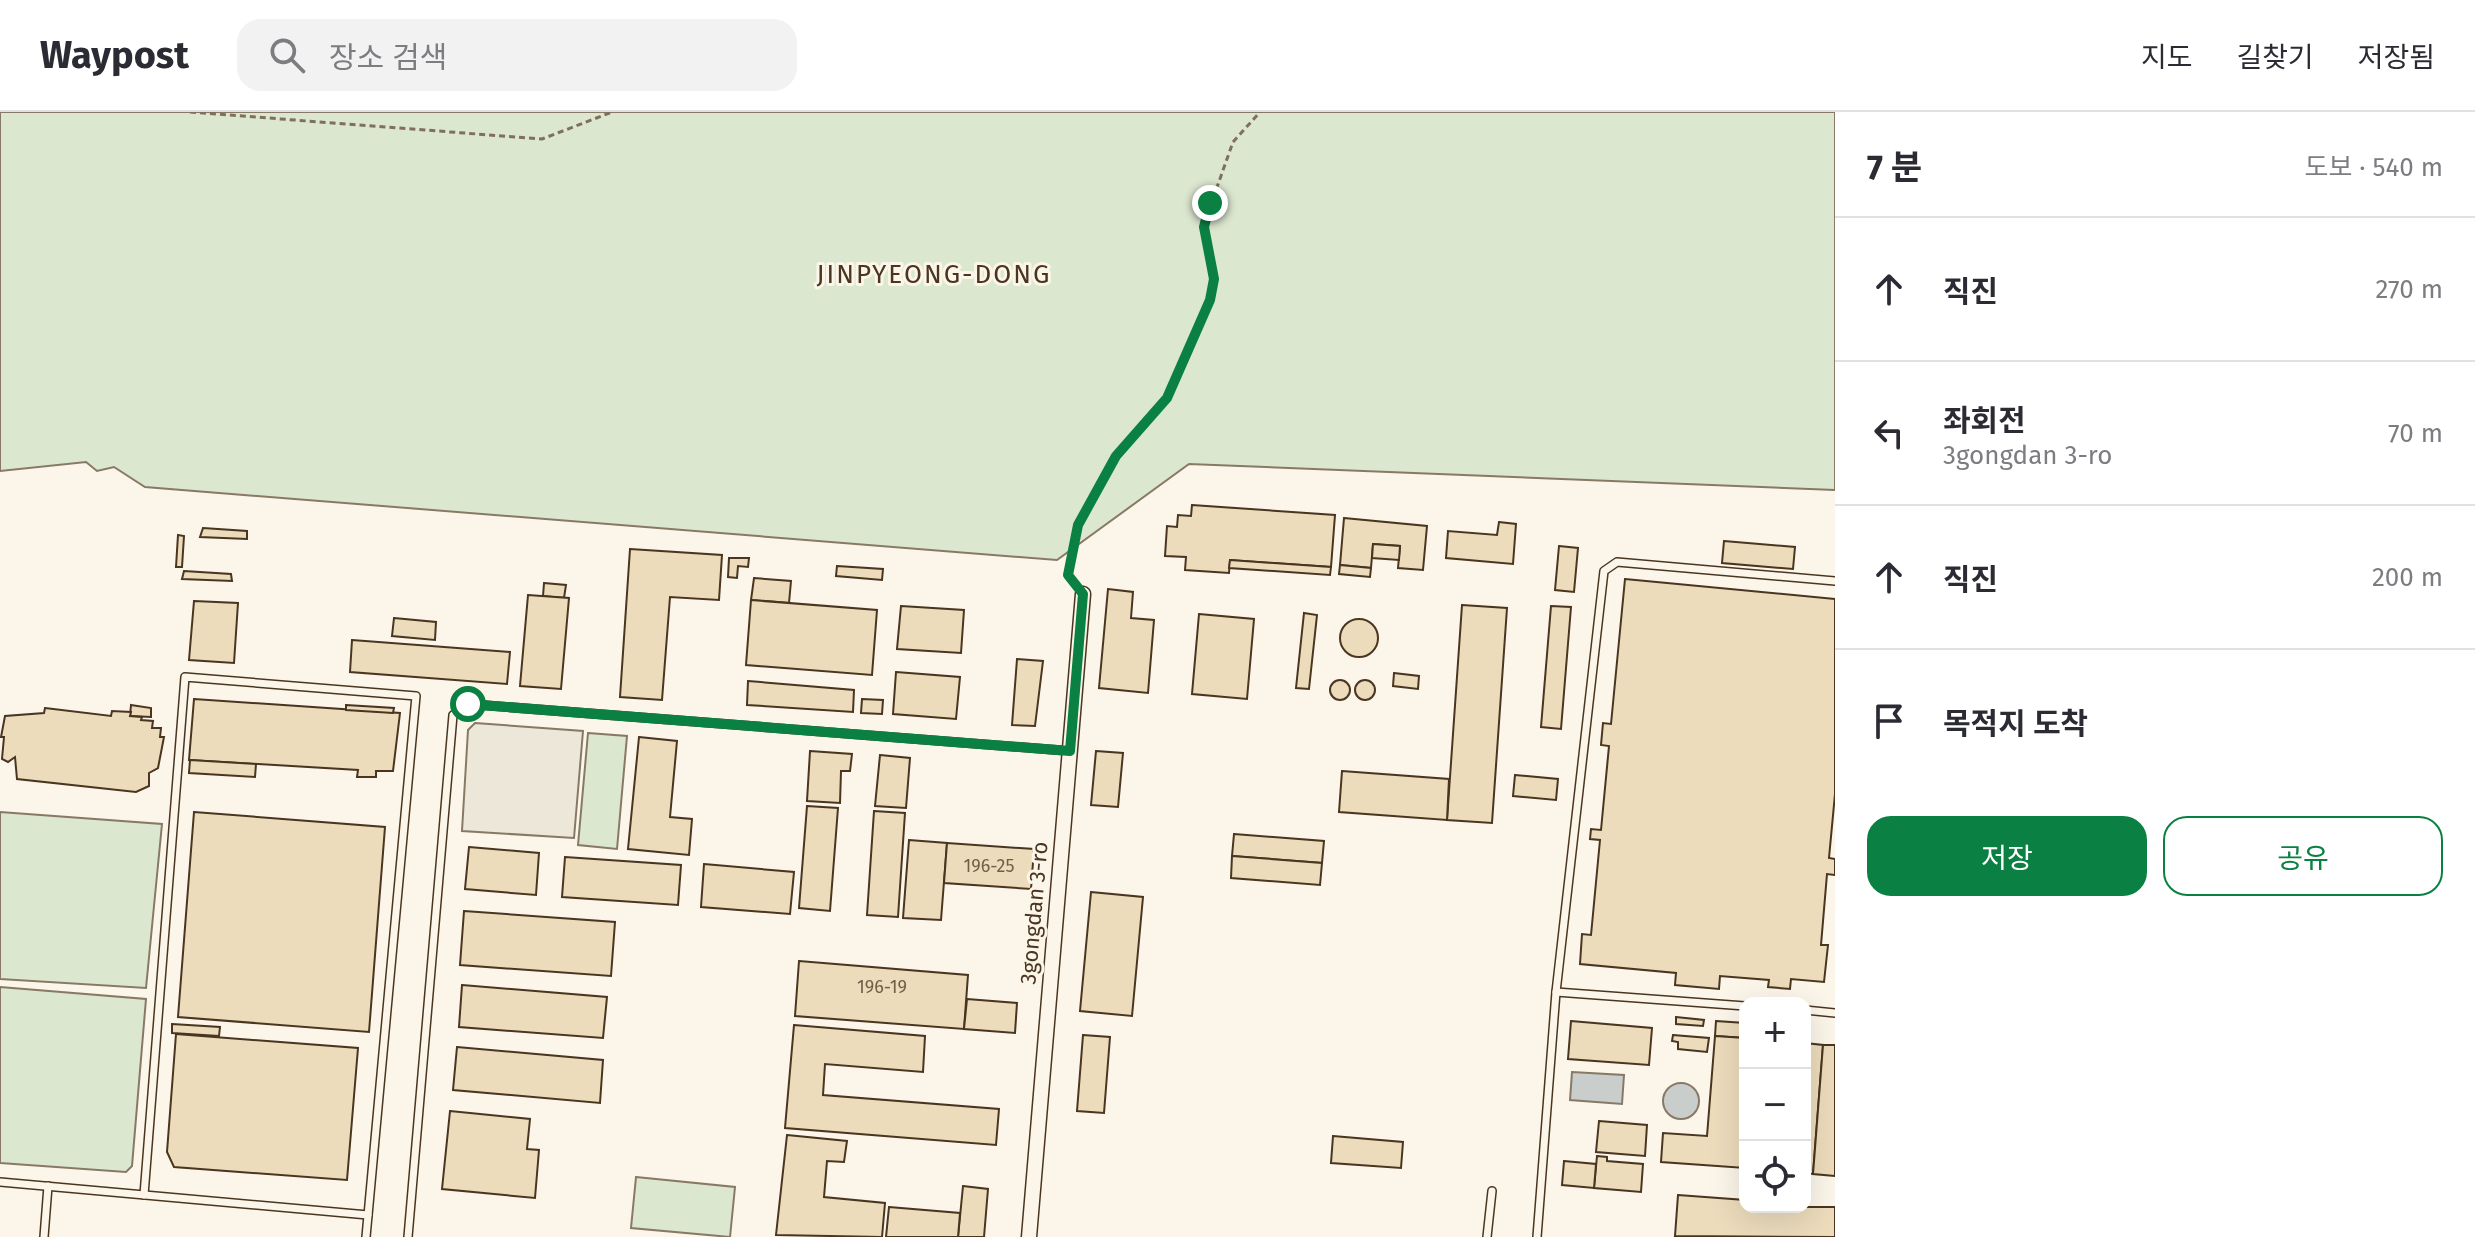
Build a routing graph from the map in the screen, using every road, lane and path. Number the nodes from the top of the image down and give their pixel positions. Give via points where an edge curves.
1 (190, 112) edge
2 (612, 112) edge
3 (1260, 112) edge
4 (1835, 581) edge
5 (1083, 594) joint
6 (1070, 751) junction
7 (1556, 992) junction
8 (1739, 1006) edge
9 (1811, 1011) edge
10 (1835, 1013) edge
11 (0, 1182) edge
12 (48, 1186) junction
13 (1492, 1191) dead end
14 (144, 1195) junction
15 (368, 1215) junction
16 (44, 1237) edge
17 (366, 1237) edge
18 (408, 1237) edge
19 (1029, 1237) edge
20 (1487, 1237) edge
21 (1537, 1237) edge

1 - 2 path via 542,139
3 - 5 path via 1233,142 1210,203 1204,227 1214,288 1181,367 1167,398 1116,456 1078,525 1068,575
4 - 7 lane via 1617,562 1604,571
5 - 6 street, 3gongdan 3-ro
6 - 18 lane via 468,704 453,715
6 - 19 street, 3gongdan 3-ro
7 - 8 lane
7 - 21 lane
9 - 10 lane
11 - 12 lane
12 - 14 lane
12 - 16 lane
13 - 20 lane
14 - 15 lane
14 - 15 lane via 185,677 416,696
15 - 17 lane

